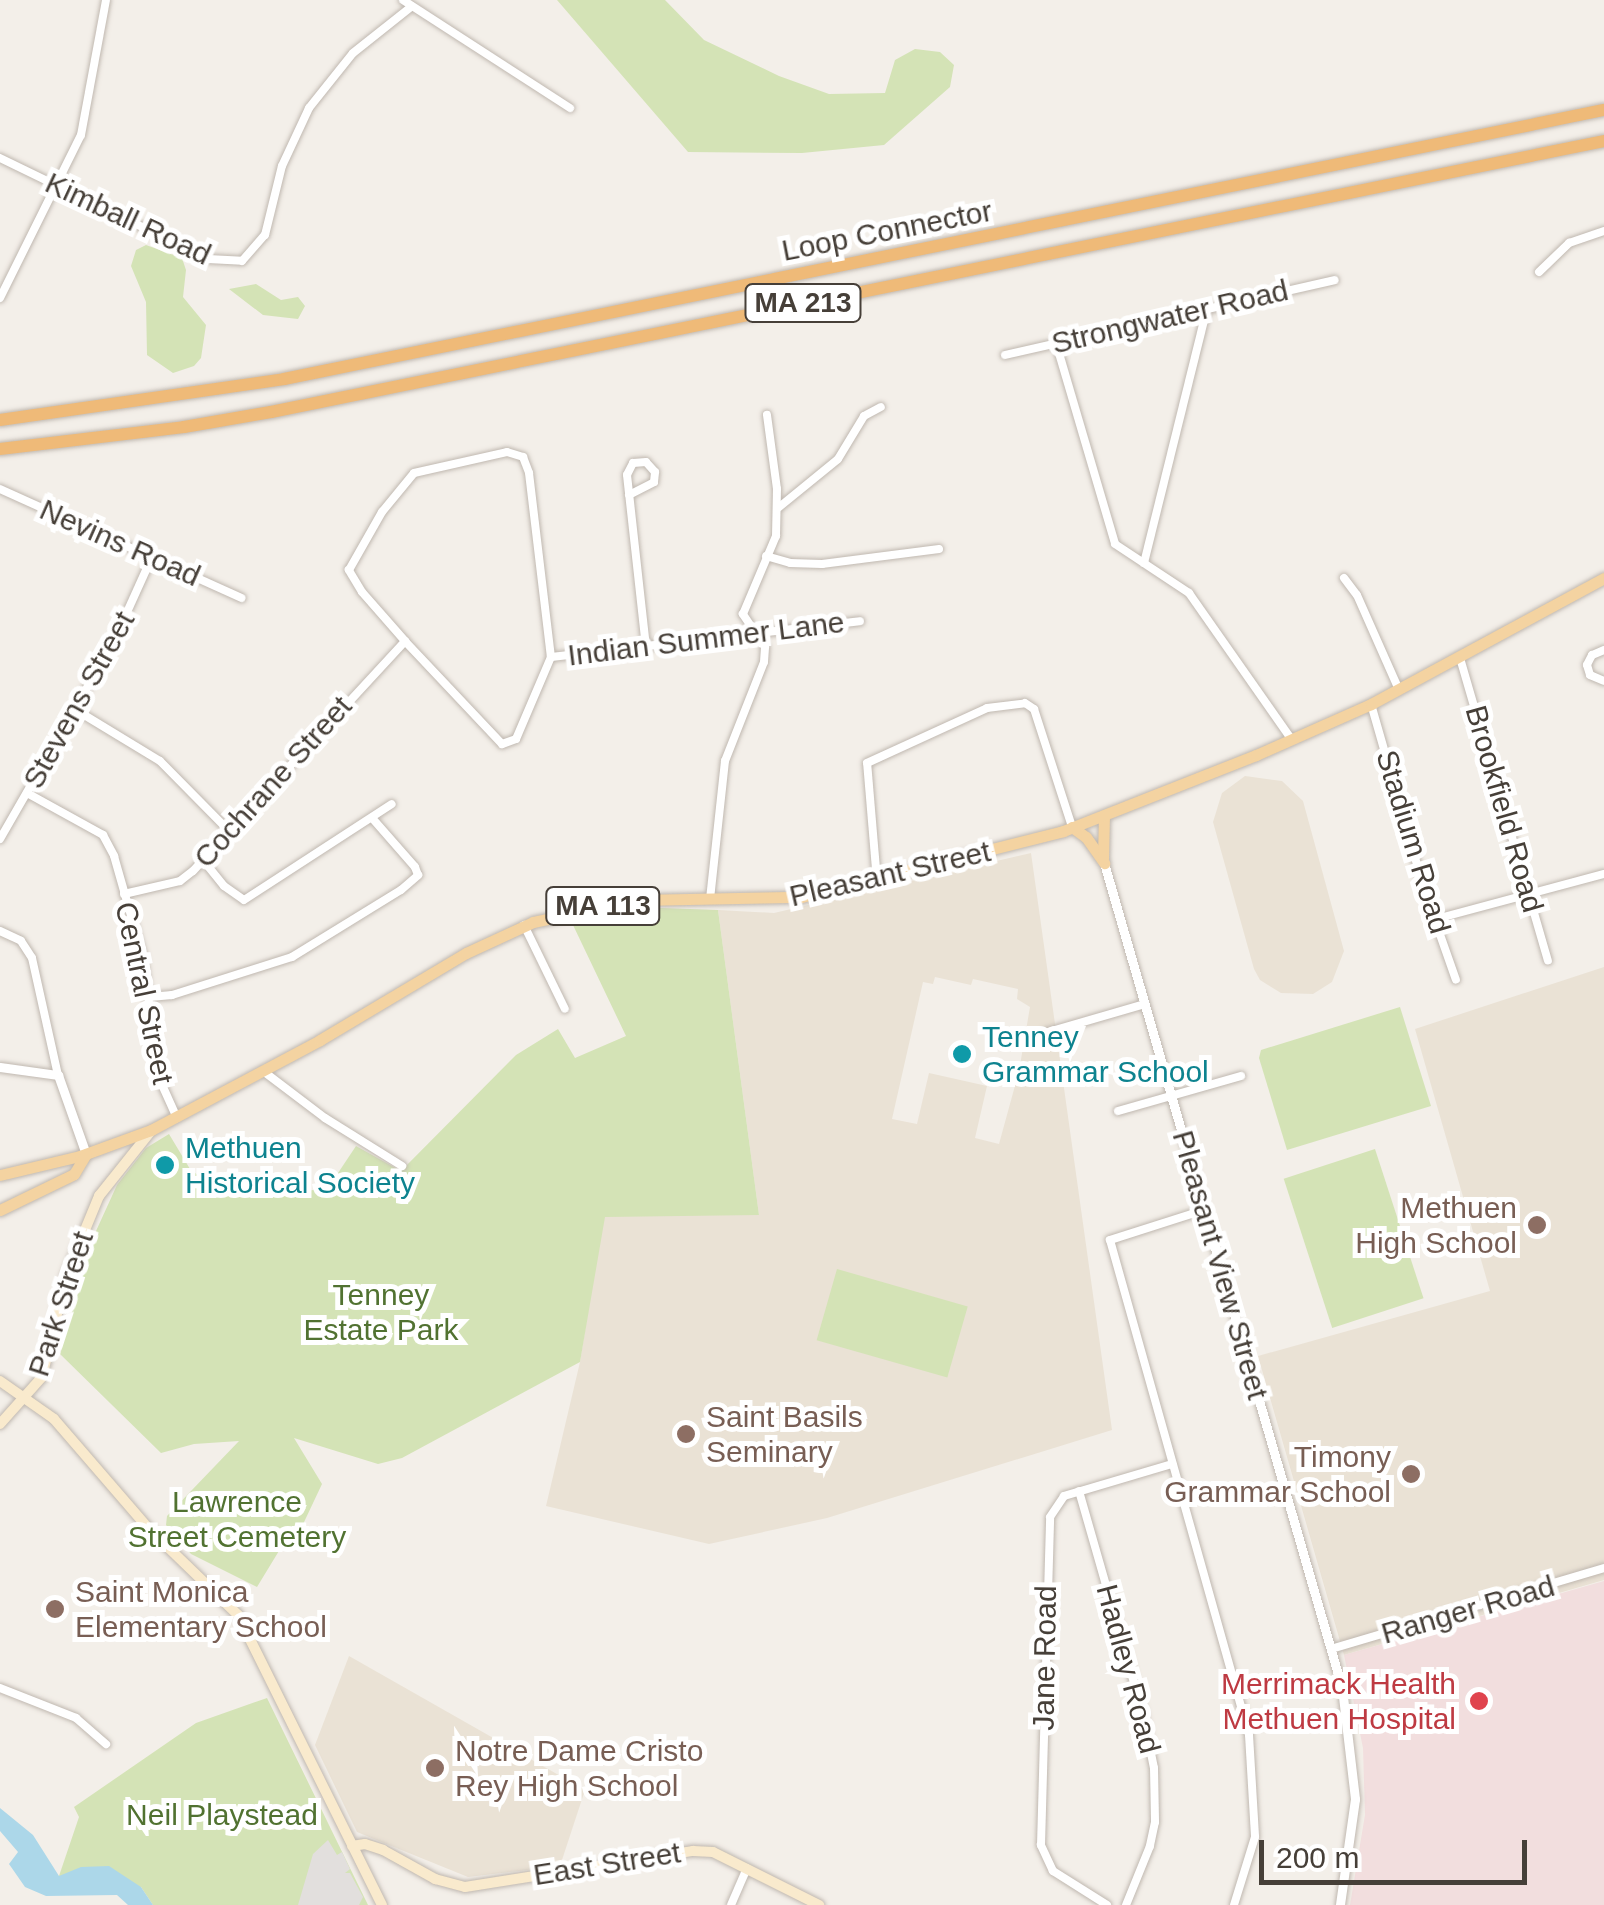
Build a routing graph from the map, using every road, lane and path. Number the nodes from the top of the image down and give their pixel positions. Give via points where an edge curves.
1 (106, 0) edge
2 (403, 0) edge
3 (412, 6) junction
4 (570, 108) dead end
5 (1604, 110) edge
6 (1604, 142) edge
7 (0, 158) edge
8 (55, 185) junction
9 (1604, 231) edge
10 (1539, 272) dead end
11 (1335, 280) dead end
12 (0, 298) edge
13 (1207, 309) junction
14 (1056, 343) junction
15 (1005, 354) dead end
16 (881, 407) dead end
17 (767, 415) dead end
18 (0, 417) edge
19 (0, 449) edge
20 (0, 489) edge
21 (629, 495) junction
22 (778, 508) junction
23 (940, 549) dead end
24 (766, 556) junction
25 (152, 558) junction
26 (1144, 563) junction
27 (1344, 578) dead end
28 (1604, 578) edge
29 (241, 598) dead end
30 (860, 621) dead end
31 (756, 632) junction
32 (405, 642) junction
33 (646, 646) junction
34 (1604, 650) edge
35 (551, 657) junction
36 (1460, 658) junction
37 (1604, 681) edge
38 (1399, 690) junction
39 (1371, 704) junction
40 (76, 710) junction
41 (1292, 740) junction
42 (27, 793) junction
43 (392, 804) dead end
44 (1104, 816) junction
45 (373, 819) junction
46 (1072, 827) junction
47 (229, 831) junction
48 (0, 839) edge
49 (204, 860) junction
50 (1104, 863) junction
51 (1604, 874) edge
52 (878, 881) junction
53 (124, 894) junction
54 (1527, 896) junction
55 (710, 899) junction
56 (1436, 919) junction
57 (524, 925) junction
58 (0, 931) edge
59 (1548, 960) dead end
60 (1456, 980) dead end
61 (150, 997) junction
62 (1145, 1004) junction
63 (565, 1009) dead end
64 (1045, 1034) dead end
65 (0, 1067) edge
66 (264, 1071) junction
67 (58, 1076) junction
68 (1241, 1076) dead end
69 (1171, 1096) junction
70 (1118, 1110) dead end
71 (177, 1118) junction
72 (152, 1130) junction
73 (86, 1154) junction
74 (402, 1166) dead end
75 (0, 1174) edge
76 (0, 1210) edge
77 (1204, 1210) junction
78 (0, 1381) edge
79 (27, 1396) junction
80 (0, 1424) edge
81 (1172, 1464) junction
82 (1079, 1491) junction
83 (1604, 1568) edge
84 (1331, 1650) junction
85 (0, 1688) edge
86 (106, 1744) dead end
87 (352, 1846) junction
88 (391, 1854) junction
89 (748, 1866) junction
90 (362, 1867) junction
91 (732, 1904) edge
92 (382, 1905) edge
93 (819, 1905) edge
94 (1107, 1905) edge
95 (1126, 1905) edge
96 (1234, 1905) edge
97 (1340, 1905) edge

1 - 8 street via 87,114
2 - 3 street
3 - 4 street
3 - 8 street, Kimball Road via 353,53 309,108 282,166 265,235 242,261 208,259
5 - 18 highway, Loop Connector / MA 213 via 301,375 94,410
6 - 19 highway, Loop Connector / MA 213 via 271,412
7 - 8 street, Kimball Road
8 - 12 street
9 - 10 street via 1569,242
11 - 13 street, Strongwater Road
13 - 14 street, Strongwater Road
13 - 26 street
14 - 15 street, Strongwater Road
14 - 26 street via 1110,533 1122,551
16 - 22 street via 864,416 838,459
17 - 22 street
20 - 25 street, Nevins Road
21 - 21 street via 654,482 651,464 630,466
21 - 33 street
22 - 24 street
23 - 24 street via 822,564
24 - 31 street via 743,614
25 - 29 street, Nevins Road
25 - 40 street, Stevens Street
26 - 41 street via 1189,592
27 - 38 street
28 - 36 main road, Pleasant Street / MA 113
30 - 31 street, Indian Summer Lane
31 - 33 street, Indian Summer Lane
31 - 55 street via 764,662 725,761
32 - 35 street via 502,744 516,740
32 - 35 street via 350,576 354,559 414,472 507,452 523,457 529,473
32 - 47 street, Cochrane Street
33 - 35 street, Indian Summer Lane
34 - 37 street via 1587,664 1590,675
36 - 38 main road, Pleasant Street / MA 113
36 - 54 street, Brookfield Road
38 - 39 main road, Pleasant Street / MA 113
39 - 41 main road, Pleasant Street / MA 113
39 - 56 street, Stadium Road
40 - 42 street, Stevens Street
40 - 47 street via 160,761
41 - 44 main road, Pleasant Street / MA 113
42 - 48 street, Stevens Street
42 - 53 street, Central Street via 103,835
43 - 45 street
44 - 46 main road, Pleasant Street / MA 113
44 - 50 main road
45 - 49 street via 244,900
45 - 61 street via 418,875 292,958
46 - 50 main road
46 - 52 main road, Pleasant Street / MA 113
46 - 52 street via 1034,709 1024,703 987,708 866,763
47 - 49 street, Cochrane Street
49 - 53 street, Cochrane Street via 180,881
50 - 62 street, Pleasant View Street
51 - 54 street
52 - 55 main road, Pleasant Street / MA 113 via 802,897
53 - 61 street, Central Street
54 - 56 street
54 - 59 street, Brookfield Road
55 - 57 main road, Pleasant Street / MA 113 via 638,900
56 - 60 street, Stadium Road
57 - 63 street
57 - 66 main road, Pleasant Street / MA 113
58 - 67 street via 30,952
61 - 71 street, Central Street via 159,1078
62 - 64 street
62 - 69 street, Pleasant View Street
65 - 67 street
66 - 71 main road, Pleasant Street / MA 113
66 - 74 street
67 - 73 street
68 - 69 street
69 - 70 street
69 - 77 street, Pleasant View Street
71 - 72 main road, Pleasant Street / MA 113
72 - 73 main road, Pleasant Street / MA 113
72 - 79 main road, Park Street via 100,1196 80,1237 46,1364
73 - 75 main road, Pleasant Street / MA 113
73 - 76 main road, MA 113 via 74,1174
77 - 81 street via 1110,1240
77 - 84 street, Pleasant View Street
78 - 79 main road
79 - 80 main road, Park Street
79 - 87 main road via 152,1534 238,1615
81 - 82 street
81 - 96 street via 1253,1756 1255,1837
82 - 94 street, Jane Road via 1057,1502 1048,1526 1041,1845 1053,1871
82 - 95 street, Hadley Road via 1154,1768 1150,1846
83 - 84 street, Ranger Road
84 - 97 street, Pleasant View Street via 1355,1777
85 - 86 street via 76,1718
87 - 88 main road, East Street
87 - 90 main road
88 - 89 main road, East Street via 435,1879 465,1886 694,1851
88 - 90 main road
89 - 91 street
89 - 93 main road, East Street
90 - 92 main road

